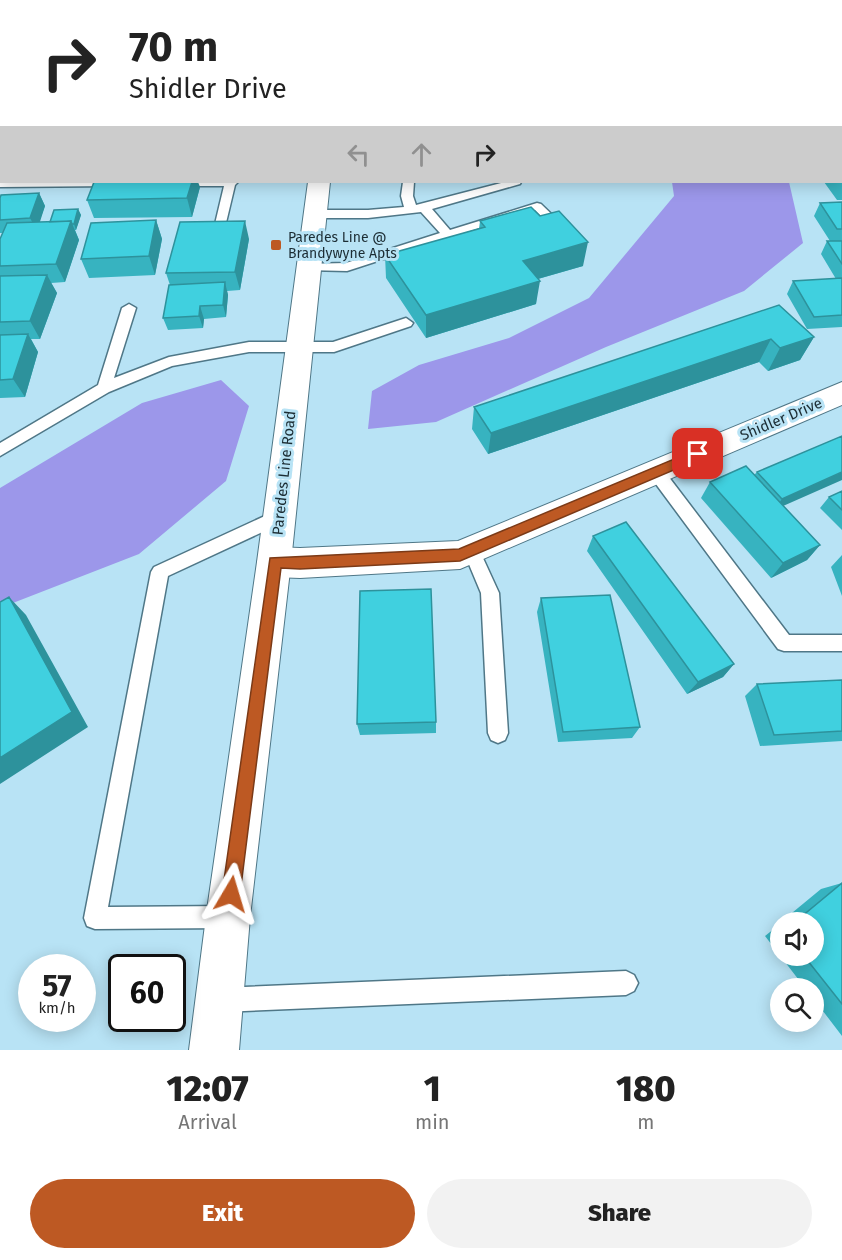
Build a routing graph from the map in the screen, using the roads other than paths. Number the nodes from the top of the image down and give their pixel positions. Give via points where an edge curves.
1 (126, 183) edge
2 (231, 183) edge
3 (319, 183) edge
4 (408, 183) edge
5 (512, 183) edge
6 (0, 184) edge
7 (424, 208) junction
8 (411, 210) junction
9 (316, 214) junction
10 (221, 224) edge
11 (448, 235) junction
12 (569, 236) edge
13 (309, 267) junction
14 (129, 308) dead end
15 (406, 323) dead end
16 (299, 347) junction
17 (104, 388) junction
18 (842, 393) edge
19 (0, 450) edge
20 (656, 472) junction
21 (280, 516) junction
22 (471, 550) junction
23 (274, 562) junction
24 (842, 643) edge
25 (498, 733) dead end
26 (228, 917) junction
27 (626, 983) dead end
28 (220, 1000) junction
29 (214, 1050) edge

1 - 6 lane
2 - 10 lane
3 - 9 main road, Paredes Line Road
4 - 8 lane
5 - 7 lane
7 - 8 lane
7 - 11 lane
8 - 9 lane
9 - 13 main road, Paredes Line Road
11 - 12 lane via 537,206
11 - 13 lane via 347,267
13 - 16 main road, Paredes Line Road
14 - 17 lane
15 - 16 lane via 334,347
16 - 17 lane via 249,347 169,362
16 - 21 main road, Paredes Line Road
17 - 19 lane
18 - 20 main road, Shidler Drive
20 - 22 main road, Shidler Drive
20 - 24 lane via 784,643
21 - 23 main road, Paredes Line Road
21 - 26 lane via 160,572 95,918
22 - 23 main road, Shidler Drive via 460,555
22 - 25 lane via 490,593
23 - 26 main road, Paredes Line Road
26 - 28 main road, Paredes Line Road
27 - 28 lane
28 - 29 main road, Paredes Line Road

